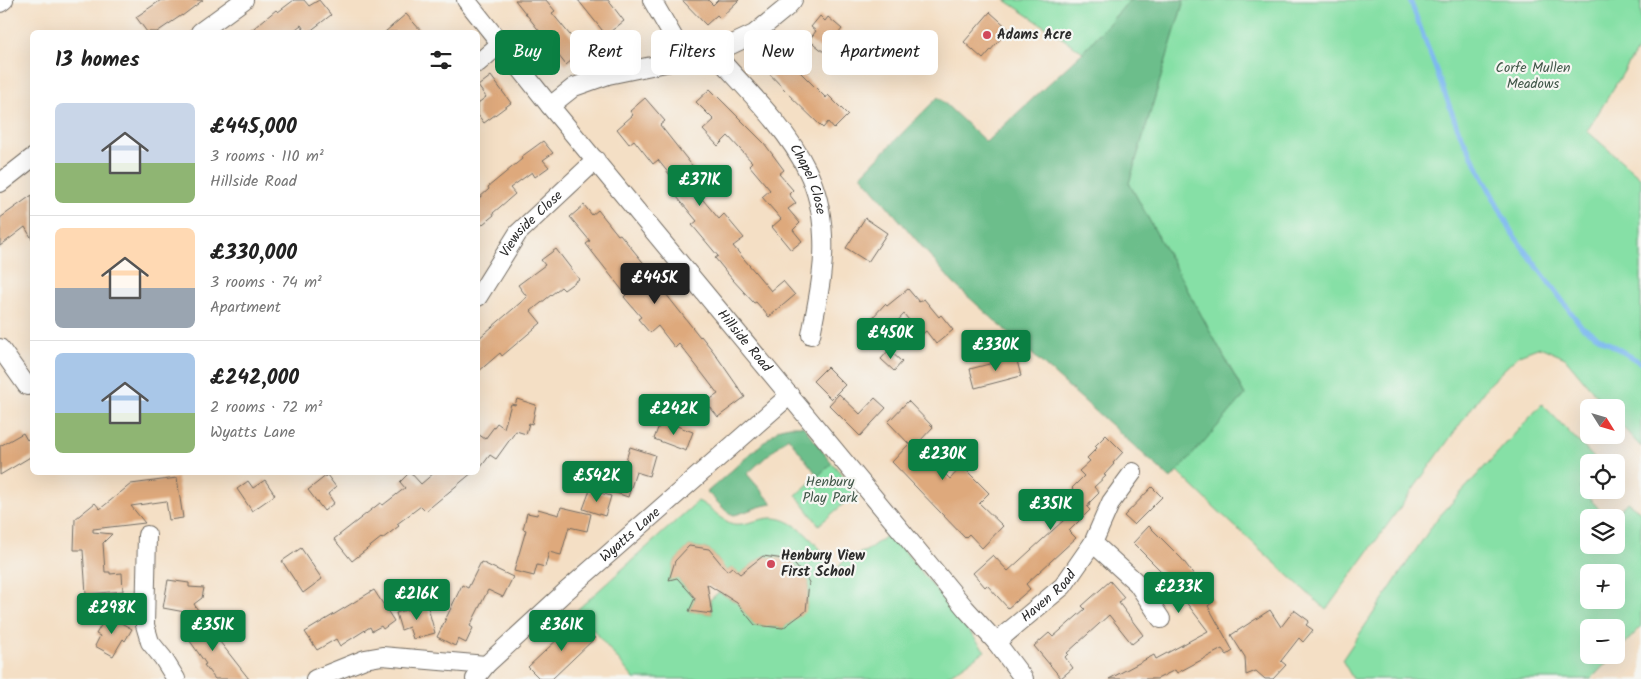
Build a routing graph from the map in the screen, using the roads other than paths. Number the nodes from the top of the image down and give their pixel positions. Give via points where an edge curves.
1 (4, 0) edge
2 (244, 0) edge
3 (466, 0) edge
4 (652, 0) edge
5 (792, 0) edge
6 (0, 3) edge
7 (203, 30) edge
8 (669, 30) edge
9 (495, 38) edge
10 (734, 44) edge
11 (495, 48) edge
12 (480, 61) edge
13 (651, 66) edge
14 (525, 75) edge
15 (733, 75) edge
16 (550, 106) junction
17 (30, 160) edge
18 (596, 160) junction
19 (0, 183) edge
20 (480, 294) edge
21 (811, 335) dead end
22 (0, 348) edge
23 (26, 386) dead end
24 (790, 395) junction
25 (1133, 472) dead end
26 (147, 535) dead end
27 (1093, 543) junction
28 (1162, 619) dead end
29 (996, 642) junction
30 (480, 672) edge
31 (176, 679) edge
32 (315, 679) edge
33 (1024, 679) edge

1 - 6 street
2 - 7 street
3 - 9 street, Hillside Road
4 - 8 street
5 - 10 street via 754,34
11 - 12 street
13 - 16 street via 608,75 574,87
14 - 16 street, Hillside Road
15 - 21 street, Chapel Close via 784,132 807,169 818,201 823,237 821,277
16 - 18 street, Hillside Road
17 - 19 street
18 - 20 street, Viewside Close via 518,233
18 - 24 street, Hillside Road
22 - 23 street
24 - 29 street, Hillside Road
24 - 30 street, Wyatts Lane via 564,593
25 - 27 street, Haven Road via 1111,502
26 - 31 street via 145,624 150,642
27 - 28 street via 1137,583
27 - 29 street, Haven Road via 1063,586
29 - 33 street, Hillside Road
30 - 32 street via 382,656 365,659

